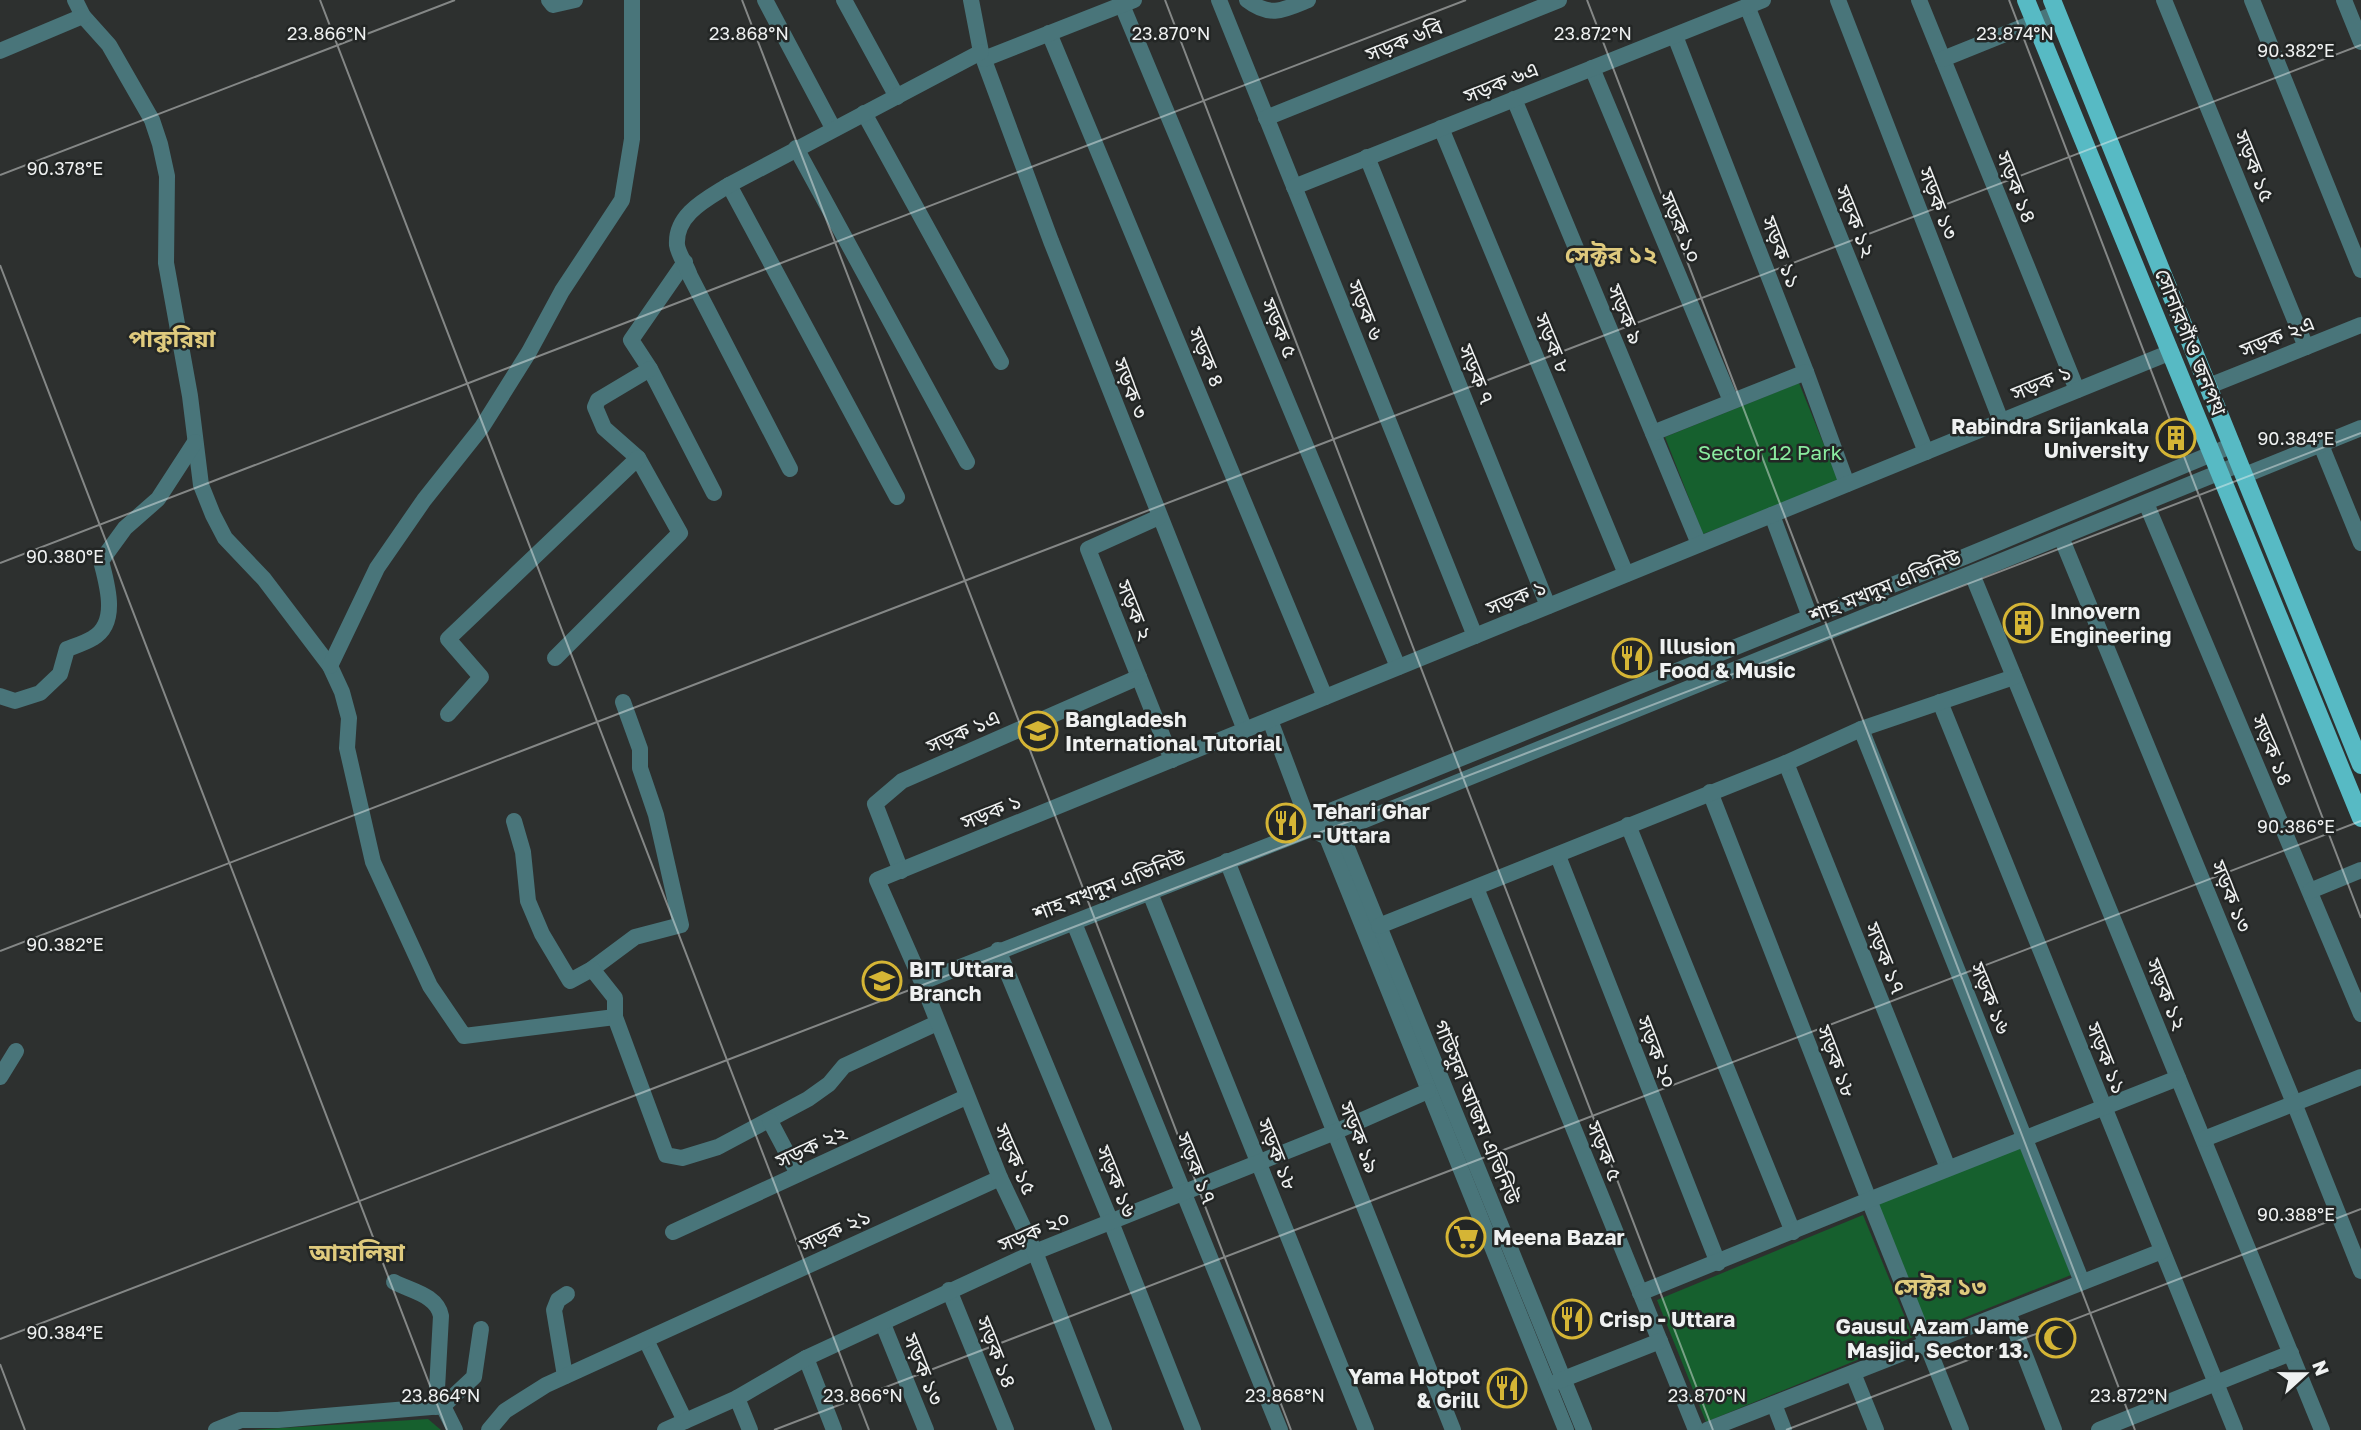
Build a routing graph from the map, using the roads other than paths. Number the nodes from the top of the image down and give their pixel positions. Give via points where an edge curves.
1 (75, 0) edge
2 (549, 0) edge
3 (575, 0) edge
4 (632, 0) edge
5 (765, 0) edge
6 (844, 0) edge
7 (971, 0) edge
8 (1219, 0) edge
9 (1308, 0) edge
10 (1559, 0) edge
11 (1763, 0) edge
12 (1838, 0) edge
13 (1919, 0) edge
14 (2026, 0) edge
15 (2164, 0) edge
16 (2252, 0) edge
17 (2344, 0) edge
18 (1250, 1) edge
19 (1128, 2) edge
20 (1747, 6) junction
21 (2054, 7) edge
22 (83, 16) junction
23 (1226, 19) junction
24 (2035, 22) junction
25 (1049, 33) junction
26 (1675, 36) junction
27 (2361, 42) edge
28 (0, 51) edge
29 (982, 55) junction
30 (1943, 59) junction
31 (1592, 68) junction
32 (897, 97) junction
33 (1514, 99) junction
34 (864, 113) junction
35 (1266, 118) junction
36 (833, 128) junction
37 (1441, 128) junction
38 (796, 148) junction
39 (1367, 158) junction
40 (729, 185) junction
41 (1294, 187) junction
42 (685, 262) junction
43 (2361, 270) edge
44 (2361, 325) edge
45 (2306, 347) junction
46 (2171, 352) junction
47 (1001, 362) dead end
48 (650, 369) junction
49 (1806, 372) junction
50 (2209, 386) junction
51 (2077, 390) junction
52 (1731, 401) junction
53 (2000, 421) junction
54 (2361, 428) edge
55 (1653, 433) junction
56 (195, 442) junction
57 (2233, 445) junction
58 (2320, 445) junction
59 (1926, 452) junction
60 (2212, 453) junction
61 (638, 458) junction
62 (967, 462) dead end
63 (790, 469) dead end
64 (2243, 469) junction
65 (2220, 472) junction
66 (1847, 484) junction
67 (714, 493) dead end
68 (897, 497) dead end
69 (2146, 503) junction
70 (1772, 514) junction
71 (1159, 517) junction
72 (2359, 534) edge
73 (2016, 535) junction
74 (2061, 537) junction
75 (1699, 544) junction
76 (2023, 553) junction
77 (1626, 574) junction
78 (1972, 574) junction
79 (1548, 606) junction
80 (1828, 610) junction
81 (1810, 617) junction
82 (2305, 625) junction
83 (1836, 629) junction
84 (2286, 634) junction
85 (1475, 636) junction
86 (555, 658) dead end
87 (330, 666) junction
88 (1398, 667) junction
89 (1139, 677) junction
90 (2014, 677) junction
91 (0, 696) edge
92 (1325, 697) junction
93 (623, 702) dead end
94 (1940, 702) junction
95 (448, 714) dead end
96 (1270, 720) junction
97 (1539, 727) junction
98 (1861, 729) junction
99 (1245, 730) junction
100 (1547, 746) junction
101 (1172, 760) junction
102 (1786, 763) junction
103 (2361, 765) edge
104 (1710, 792) junction
105 (2361, 818) edge
106 (513, 821) dead end
107 (1326, 824) junction
108 (1628, 825) junction
109 (1558, 856) junction
110 (1227, 861) junction
111 (901, 870) junction
112 (2361, 870) edge
113 (877, 880) joint
114 (1476, 888) junction
115 (2310, 891) junction
116 (1150, 893) junction
117 (1074, 923) junction
118 (1379, 926) junction
119 (998, 950) junction
120 (592, 969) junction
121 (922, 982) junction
122 (2361, 1014) edge
123 (615, 1017) junction
124 (937, 1023) junction
125 (16, 1051) dead end
126 (0, 1077) edge
127 (2361, 1077) edge
128 (2178, 1078) junction
129 (1428, 1091) junction
130 (966, 1097) junction
131 (2294, 1103) junction
132 (2104, 1107) junction
133 (770, 1121) junction
134 (1335, 1132) junction
135 (2025, 1138) junction
136 (2203, 1139) junction
137 (1259, 1163) junction
138 (1948, 1168) junction
139 (798, 1174) junction
140 (1000, 1178) junction
141 (1184, 1191) junction
142 (1868, 1200) junction
143 (1111, 1222) junction
144 (673, 1232) dead end
145 (1793, 1232) junction
146 (2162, 1251) junction
147 (1035, 1252) junction
148 (1718, 1263) junction
149 (2361, 1271) edge
150 (394, 1282) dead end
151 (2082, 1282) junction
152 (949, 1290) junction
153 (1640, 1293) junction
154 (568, 1294) dead end
155 (2008, 1312) junction
156 (883, 1324) junction
157 (481, 1329) dead end
158 (646, 1340) junction
159 (1660, 1341) junction
160 (1926, 1344) junction
161 (2291, 1353) junction
162 (806, 1358) junction
163 (1853, 1373) junction
164 (565, 1376) junction
165 (1563, 1379) junction
166 (2216, 1383) junction
167 (1548, 1386) junction
168 (737, 1398) junction
169 (1774, 1404) junction
170 (439, 1407) junction
171 (2139, 1414) junction
172 (685, 1421) junction
173 (216, 1430) edge
174 (455, 1430) edge
175 (489, 1430) edge
176 (665, 1430) edge
177 (750, 1430) edge
178 (834, 1430) edge
179 (926, 1430) edge
180 (1006, 1430) edge
181 (1104, 1430) edge
182 (1193, 1430) edge
183 (1280, 1430) edge
184 (1366, 1430) edge
185 (1453, 1430) edge
186 (1566, 1430) edge
187 (1584, 1430) edge
188 (1696, 1430) edge
189 (1707, 1430) edge
190 (1784, 1430) edge
191 (1876, 1430) edge
192 (1961, 1430) edge
193 (2054, 1430) edge
194 (2099, 1430) edge
195 (2145, 1430) edge
196 (2235, 1430) edge
197 (2322, 1430) edge

1 - 22 street
2 - 3 street via 553,5
4 - 87 street via 632,139 622,200 482,426 377,568
5 - 36 street
6 - 32 street
7 - 29 street, সড়ক ৩
8 - 23 street, সড়ক ৬
9 - 18 street via 1279,12
10 - 35 street, সড়ক ৬বি
11 - 20 street, সড়ক ৬এ
12 - 53 street, সড়ক ১৩
13 - 30 street, সড়ক ১৪
14 - 24 main road, সোনারগাঁও জনপথ
15 - 45 street, সড়ক ১৫
16 - 43 street
17 - 27 street
18 - 23 street
19 - 25 street
19 - 88 street, সড়ক ৫
20 - 26 street, সড়ক ৬এ
20 - 59 street, সড়ক ১২
21 - 24 street
21 - 50 main road, সোনারগাঁও জনপথ
22 - 28 street
22 - 56 street via 109,45 152,120 160,144 167,176 166,263
23 - 35 street, সড়ক ৬
24 - 30 street
24 - 46 main road, সোনারগাঁও জনপথ
25 - 29 street
25 - 92 street, সড়ক ৪
26 - 31 street, সড়ক ৬এ
26 - 49 street, সড়ক ১১
29 - 32 street
29 - 71 street, সড়ক ৩
30 - 51 street, সড়ক ১৪
31 - 33 street, সড়ক ৬এ
31 - 52 street, সড়ক ১০
32 - 34 street
33 - 37 street, সড়ক ৬এ
33 - 55 street, সড়ক ৯
34 - 36 street
34 - 47 street
35 - 41 street, সড়ক ৬
36 - 38 street
37 - 39 street, সড়ক ৬এ
37 - 77 street, সড়ক ৮
38 - 40 street
38 - 62 street
39 - 41 street, সড়ক ৬এ
39 - 79 street, সড়ক ৭
40 - 42 street via 698,204 680,228 677,247
40 - 68 street
41 - 85 street, সড়ক ৬
42 - 48 street via 631,340
42 - 63 street
44 - 45 street, সড়ক ২এ
45 - 50 street, সড়ক ২এ
46 - 51 street, সড়ক ১
46 - 60 main road, সোনারগাঁও জনপথ
48 - 61 street via 598,400 595,407 604,428
48 - 67 street
49 - 52 street
49 - 66 street, সড়ক ১১
50 - 57 main road, সোনারগাঁও জনপথ
51 - 53 street, সড়ক ১
52 - 55 street
53 - 59 street, সড়ক ১
54 - 58 street, শাহ মখদুম এভিনিউ
55 - 75 street, সড়ক ৯
56 - 87 street via 201,485 225,538 264,579
56 - 91 street via 158,499 125,528 101,561 109,609 100,631 67,649 60,674 40,693 15,701
57 - 60 street, শাহ মখদুম এভিনিউ
57 - 64 main road, সোনারগাঁও জনপথ
58 - 64 street, শাহ মখদুম এভিনিউ
58 - 72 street
59 - 66 street, সড়ক ১
60 - 65 main road, সোনারগাঁও জনপথ
60 - 73 street, শাহ মখদুম এভিনিউ
61 - 86 street via 680,533
61 - 95 street via 447,639 481,677
64 - 65 street, শাহ মখদুম এভিনিউ
64 - 82 main road, সোনারগাঁও জনপথ
65 - 69 street, শাহ মখদুম এভিনিউ
65 - 84 main road, সোনারগাঁও জনপথ
66 - 70 street, সড়ক ১
69 - 74 street, শাহ মখদুম এভিনিউ
69 - 115 street, সড়ক ১৪
70 - 75 street, সড়ক ১
70 - 81 street
71 - 89 street, সড়ক ২ via 1088,549
71 - 99 street, সড়ক ৩
73 - 76 street
73 - 80 street, শাহ মখদুম এভিনিউ
74 - 76 street, শাহ মখদুম এভিনিউ
74 - 131 street, সড়ক ১৩
75 - 77 street, সড়ক ১
76 - 78 street, শাহ মখদুম এভিনিউ
77 - 79 street, সড়ক ১
78 - 83 street, শাহ মখদুম এভিনিউ
78 - 90 street, সড়ক ১২
79 - 85 street, সড়ক ১
80 - 81 street, শাহ মখদুম এভিনিউ
80 - 83 street
81 - 97 street, শাহ মখদুম এভিনিউ
82 - 84 main road
82 - 103 main road, সোনারগাঁও জনপথ
83 - 100 street, শাহ মখদুম এভিনিউ
84 - 105 main road, সোনারগাঁও জনপথ
85 - 88 street, সড়ক ১
87 - 123 street via 349,718 347,748 373,862 430,986 464,1035
88 - 92 street, সড়ক ১
89 - 101 street, সড়ক ২
89 - 111 street, সড়ক ১এ via 902,781 874,804
90 - 94 street
90 - 128 street, সড়ক ১২
92 - 96 street, সড়ক ১
93 - 120 street via 640,749 640,768 656,815 681,925 635,937
94 - 98 street
94 - 132 street, সড়ক ১১
96 - 99 street, সড়ক ১
96 - 107 street
97 - 100 street
97 - 107 street, শাহ মখদুম এভিনিউ
98 - 102 street
98 - 135 street, সড়ক ১৬
99 - 101 street, সড়ক ১
100 - 107 street, শাহ মখদুম এভিনিউ
101 - 111 street, সড়ক ১
102 - 104 street
102 - 138 street, সড়ক ১৭
104 - 108 street
104 - 142 street, সড়ক ১৮
106 - 120 street via 523,852 528,901 542,934 570,981
107 - 110 street, শাহ মখদুম এভিনিউ
107 - 118 street, গাউসুল আজম এভিনিউ
107 - 129 street, গাউসুল আজম এভিনিউ
108 - 109 street
108 - 145 street
109 - 114 street
109 - 148 street, সড়ক ২০
110 - 116 street, শাহ মখদুম এভিনিউ
110 - 134 street, সড়ক ১৯
111 - 113 street, সড়ক ১
112 - 115 street
113 - 121 street, সড়ক ১৫
114 - 118 street
114 - 153 street, সড়ক ৫
115 - 122 street, সড়ক ১৪
116 - 117 street, শাহ মখদুম এভিনিউ
116 - 137 street, সড়ক ১৮
117 - 119 street, শাহ মখদুম এভিনিউ
117 - 141 street, সড়ক ১৭
118 - 165 street, গাউসুল আজম এভিনিউ
119 - 121 street, শাহ মখদুম এভিনিউ
119 - 143 street, সড়ক ১৬
120 - 123 street via 615,998
121 - 124 street, সড়ক ১৫
123 - 133 street via 666,1155 682,1158 718,1147
124 - 130 street, সড়ক ১৫
124 - 133 street via 844,1066 819,1092
125 - 126 street
127 - 131 street
128 - 132 street
128 - 136 street, সড়ক ১২
129 - 134 street, সড়ক ২০
129 - 167 street, গাউসুল আজম এভিনিউ
130 - 139 street, সড়ক ২২
130 - 140 street, সড়ক ১৫
131 - 136 street
131 - 149 street, সড়ক ১৩
132 - 135 street
132 - 146 street, সড়ক ১১
133 - 139 street
134 - 137 street, সড়ক ২০
134 - 185 street, সড়ক ১৯
135 - 138 street
135 - 151 street, সড়ক ১৬
136 - 161 street, সড়ক ১২
137 - 141 street, সড়ক ২০
137 - 184 street, সড়ক ১৮
138 - 142 street
139 - 144 street, সড়ক ২২
140 - 147 street, সড়ক ১৫
140 - 158 street, সড়ক ২১
141 - 143 street, সড়ক ২০
141 - 183 street, সড়ক ১৭
142 - 145 street
142 - 160 street, সড়ক ১৮
143 - 147 street, সড়ক ২০
143 - 182 street, সড়ক ১৬
145 - 148 street
146 - 151 street
146 - 166 street, সড়ক ১১
147 - 152 street, সড়ক ২০
147 - 181 street, সড়ক ১৫
148 - 153 street
150 - 170 street via 432,1298 440,1308
151 - 155 street
152 - 156 street, সড়ক ২০
152 - 180 street, সড়ক ১৪
153 - 159 street, সড়ক ৫
154 - 164 street via 558,1300 554,1310
155 - 160 street
155 - 193 street
156 - 162 street, সড়ক ২০
156 - 179 street, সড়ক ১৩
157 - 170 street via 474,1377
158 - 164 street, সড়ক ২১
158 - 172 street
159 - 165 street
159 - 188 street, সড়ক ৫
160 - 163 street
160 - 192 street
161 - 166 street
161 - 197 street, সড়ক ১২
162 - 168 street, সড়ক ২০
162 - 178 street
163 - 169 street
163 - 191 street
164 - 175 street, সড়ক ২১ via 505,1411
165 - 167 street
165 - 187 street, গাউসুল আজম এভিনিউ
166 - 171 street
166 - 196 street, সড়ক ১১
167 - 186 street, গাউসুল আজম এভিনিউ
168 - 172 street, সড়ক ২০
168 - 177 street
169 - 189 street
169 - 190 street
170 - 173 street via 240,1420
170 - 174 street
171 - 194 street
171 - 195 street
172 - 176 street, সড়ক ২০

